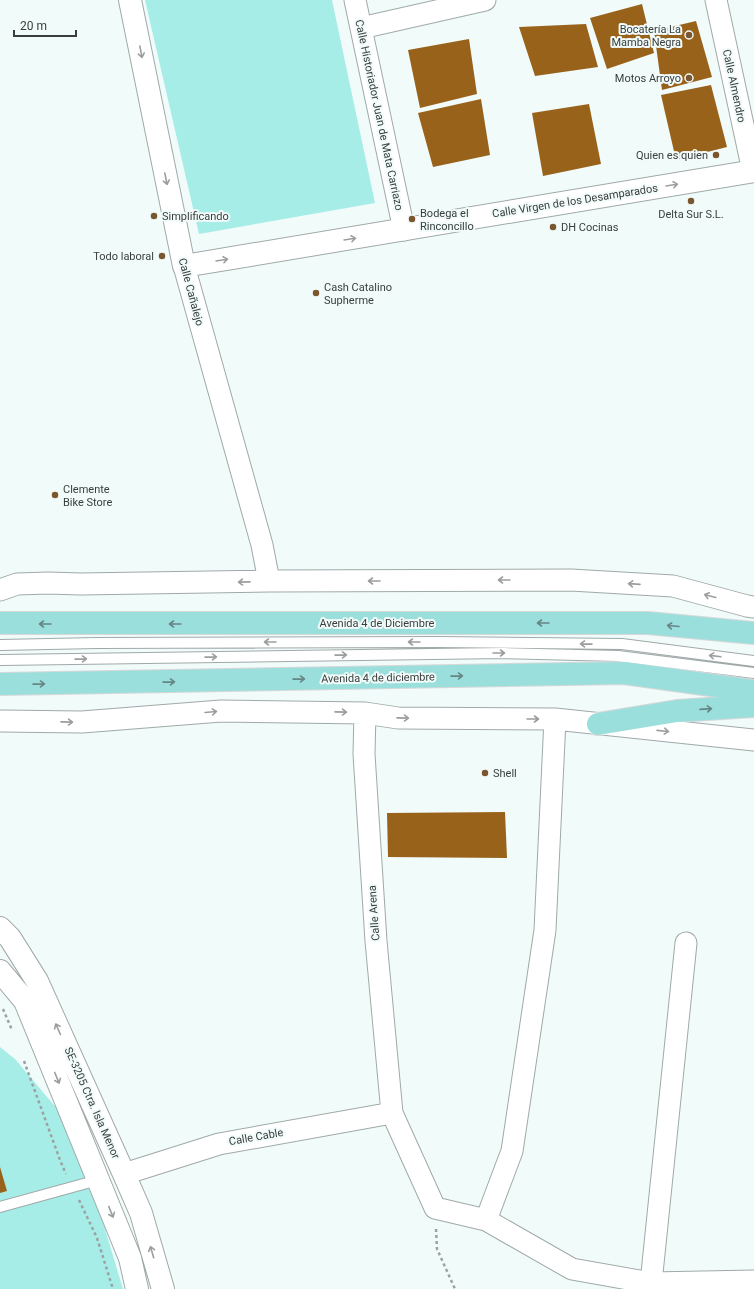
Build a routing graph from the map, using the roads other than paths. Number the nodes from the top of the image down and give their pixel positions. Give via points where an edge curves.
1 (130, 0) edge
2 (355, 0) edge
3 (485, 0) edge
4 (716, 0) edge
5 (361, 28) junction
6 (753, 171) edge
7 (404, 230) junction
8 (184, 266) junction
9 (269, 581) junction
10 (0, 590) edge
11 (754, 606) edge
12 (0, 624) edge
13 (754, 633) edge
14 (0, 645) edge
15 (0, 660) edge
16 (754, 661) edge
17 (754, 673) edge
18 (0, 684) edge
19 (754, 691) edge
20 (754, 706) edge
21 (365, 713) junction
22 (555, 719) junction
23 (0, 721) edge
24 (598, 724) junction
25 (754, 740) edge
26 (0, 928) edge
27 (686, 943) dead end
28 (0, 971) edge
29 (392, 1113) junction
30 (124, 1174) junction
31 (98, 1180) junction
32 (0, 1207) edge
33 (486, 1220) junction
34 (754, 1281) edge
35 (651, 1283) junction
36 (137, 1289) edge
37 (163, 1289) edge

1 -> 8 street, Calle Cañalejo
2 - 5 street, Calle Historiador Juan de Mata Carriazo
3 - 5 street
4 - 6 street, Calle Almendro
5 - 7 street, Calle Historiador Juan de Mata Carriazo
7 -> 6 street, Calle Virgen de los Desamparados
8 -> 7 street, Calle Virgen de los Desamparados
8 - 9 street, Calle Cañalejo via 262,545
9 -> 10 street via 17,584
11 -> 9 street via 673,586 571,580
13 -> 12 main road, Avenida 4 de Diciembre via 648,623
16 -> 14 lane via 622,644 430,642
15 -> 17 lane via 503,653 618,656
18 -> 19 main road, Avenida 4 de diciembre via 624,673
24 -> 20 main road via 677,711
21 -> 22 street via 398,718
23 -> 21 street via 82,722 221,711
21 - 29 street, Calle Arena via 364,754 376,941
22 - 24 street
22 - 33 street via 545,930 512,1150
24 -> 25 street
30 -> 26 street, SE-3205 Ctra. Isla Menor via 37,981 10,938
27 - 35 street
28 -> 31 street, SE-3205 Ctra. Isla Menor via 25,1000
29 - 30 street, Calle Cable via 219,1144
29 - 33 street, Calle Arena via 435,1208
37 -> 30 street, SE-3205 Ctra. Isla Menor via 141,1213
31 - 32 lane
31 -> 36 street, SE-3205 Ctra. Isla Menor via 130,1258
33 - 35 street via 572,1269
34 - 35 street

